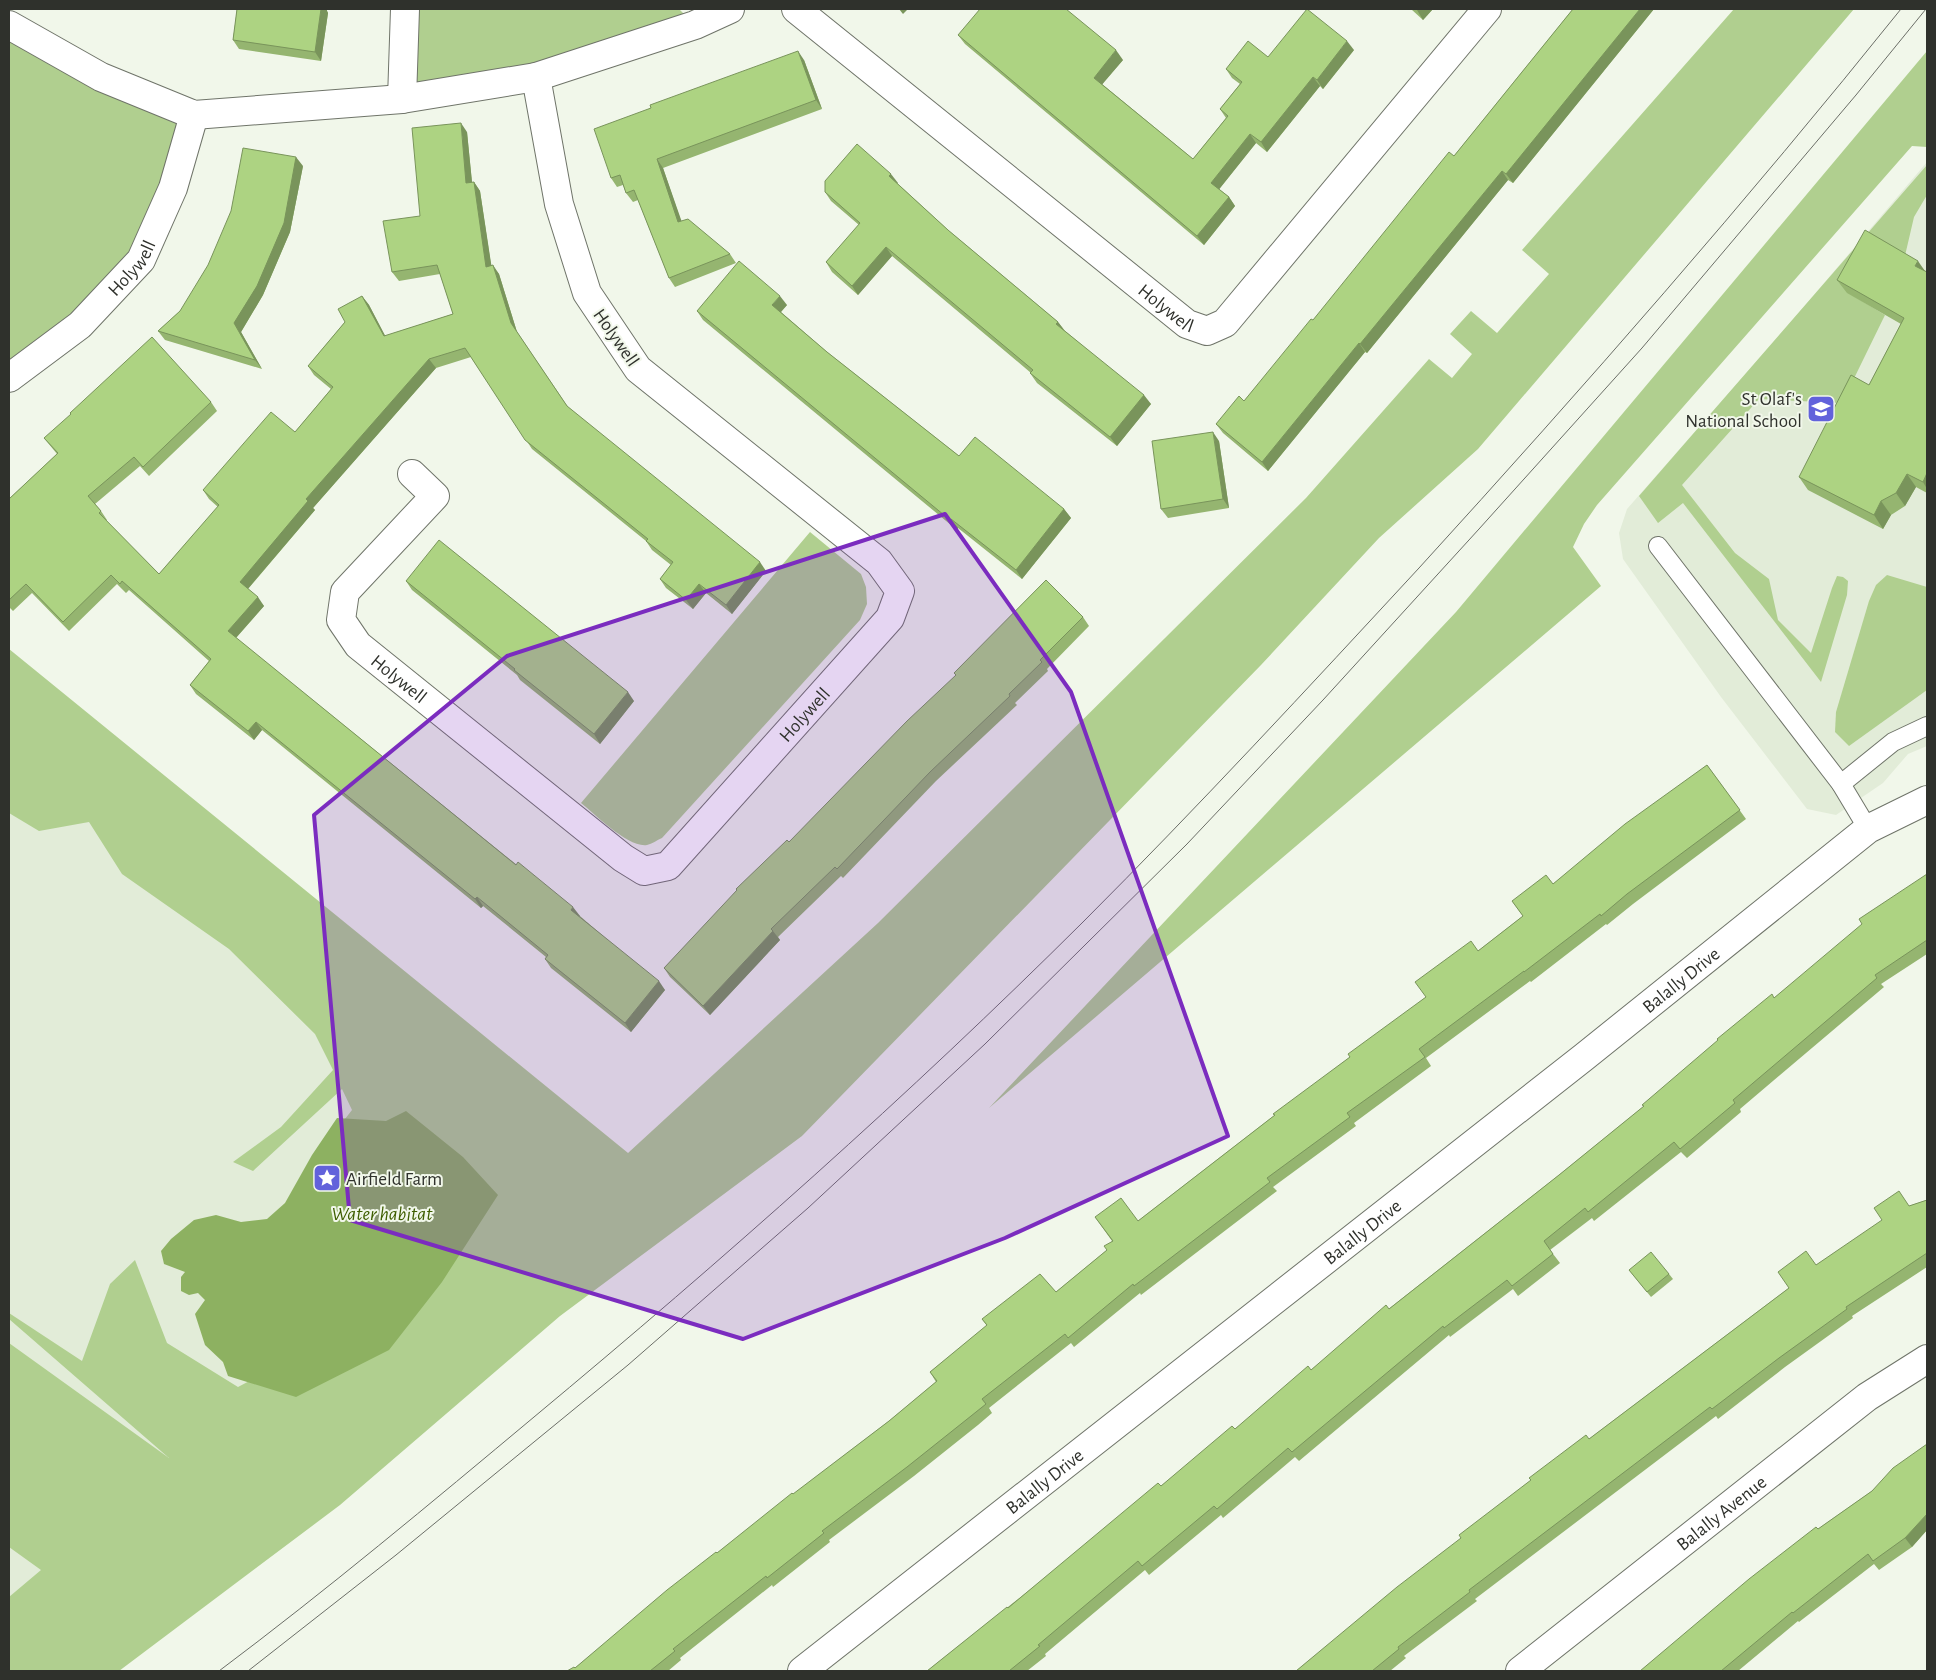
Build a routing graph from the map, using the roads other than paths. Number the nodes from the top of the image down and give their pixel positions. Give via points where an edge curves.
1 (405, 9) edge
2 (730, 9) edge
3 (796, 9) edge
4 (1488, 9) edge
5 (9, 25) edge
6 (536, 77) junction
7 (402, 99) junction
8 (194, 115) junction
9 (9, 378) edge
10 (412, 474) dead end
11 (1658, 546) dead end
12 (1927, 726) edge
13 (1841, 784) junction
14 (1927, 800) edge
15 (1868, 829) junction
16 (1927, 1359) edge
17 (802, 1671) edge
18 (1520, 1671) edge

1 - 7 street
2 - 6 street via 695,24
3 - 4 street, Holywell via 1187,324 1207,330 1225,323
5 - 8 street via 101,76
6 - 7 street
6 - 10 street, Holywell via 559,204 586,294 638,369 879,562 900,591 890,618 668,866 644,871 623,858 358,645 341,620 345,592 435,496
7 - 8 street
8 - 9 street, Holywell via 173,188 141,260 80,325
11 - 13 lane
12 - 13 lane via 1893,742
13 - 15 lane
14 - 15 street, Balally Drive
15 - 17 street, Balally Drive via 1560,1076
16 - 18 street, Balally Avenue via 1867,1397

